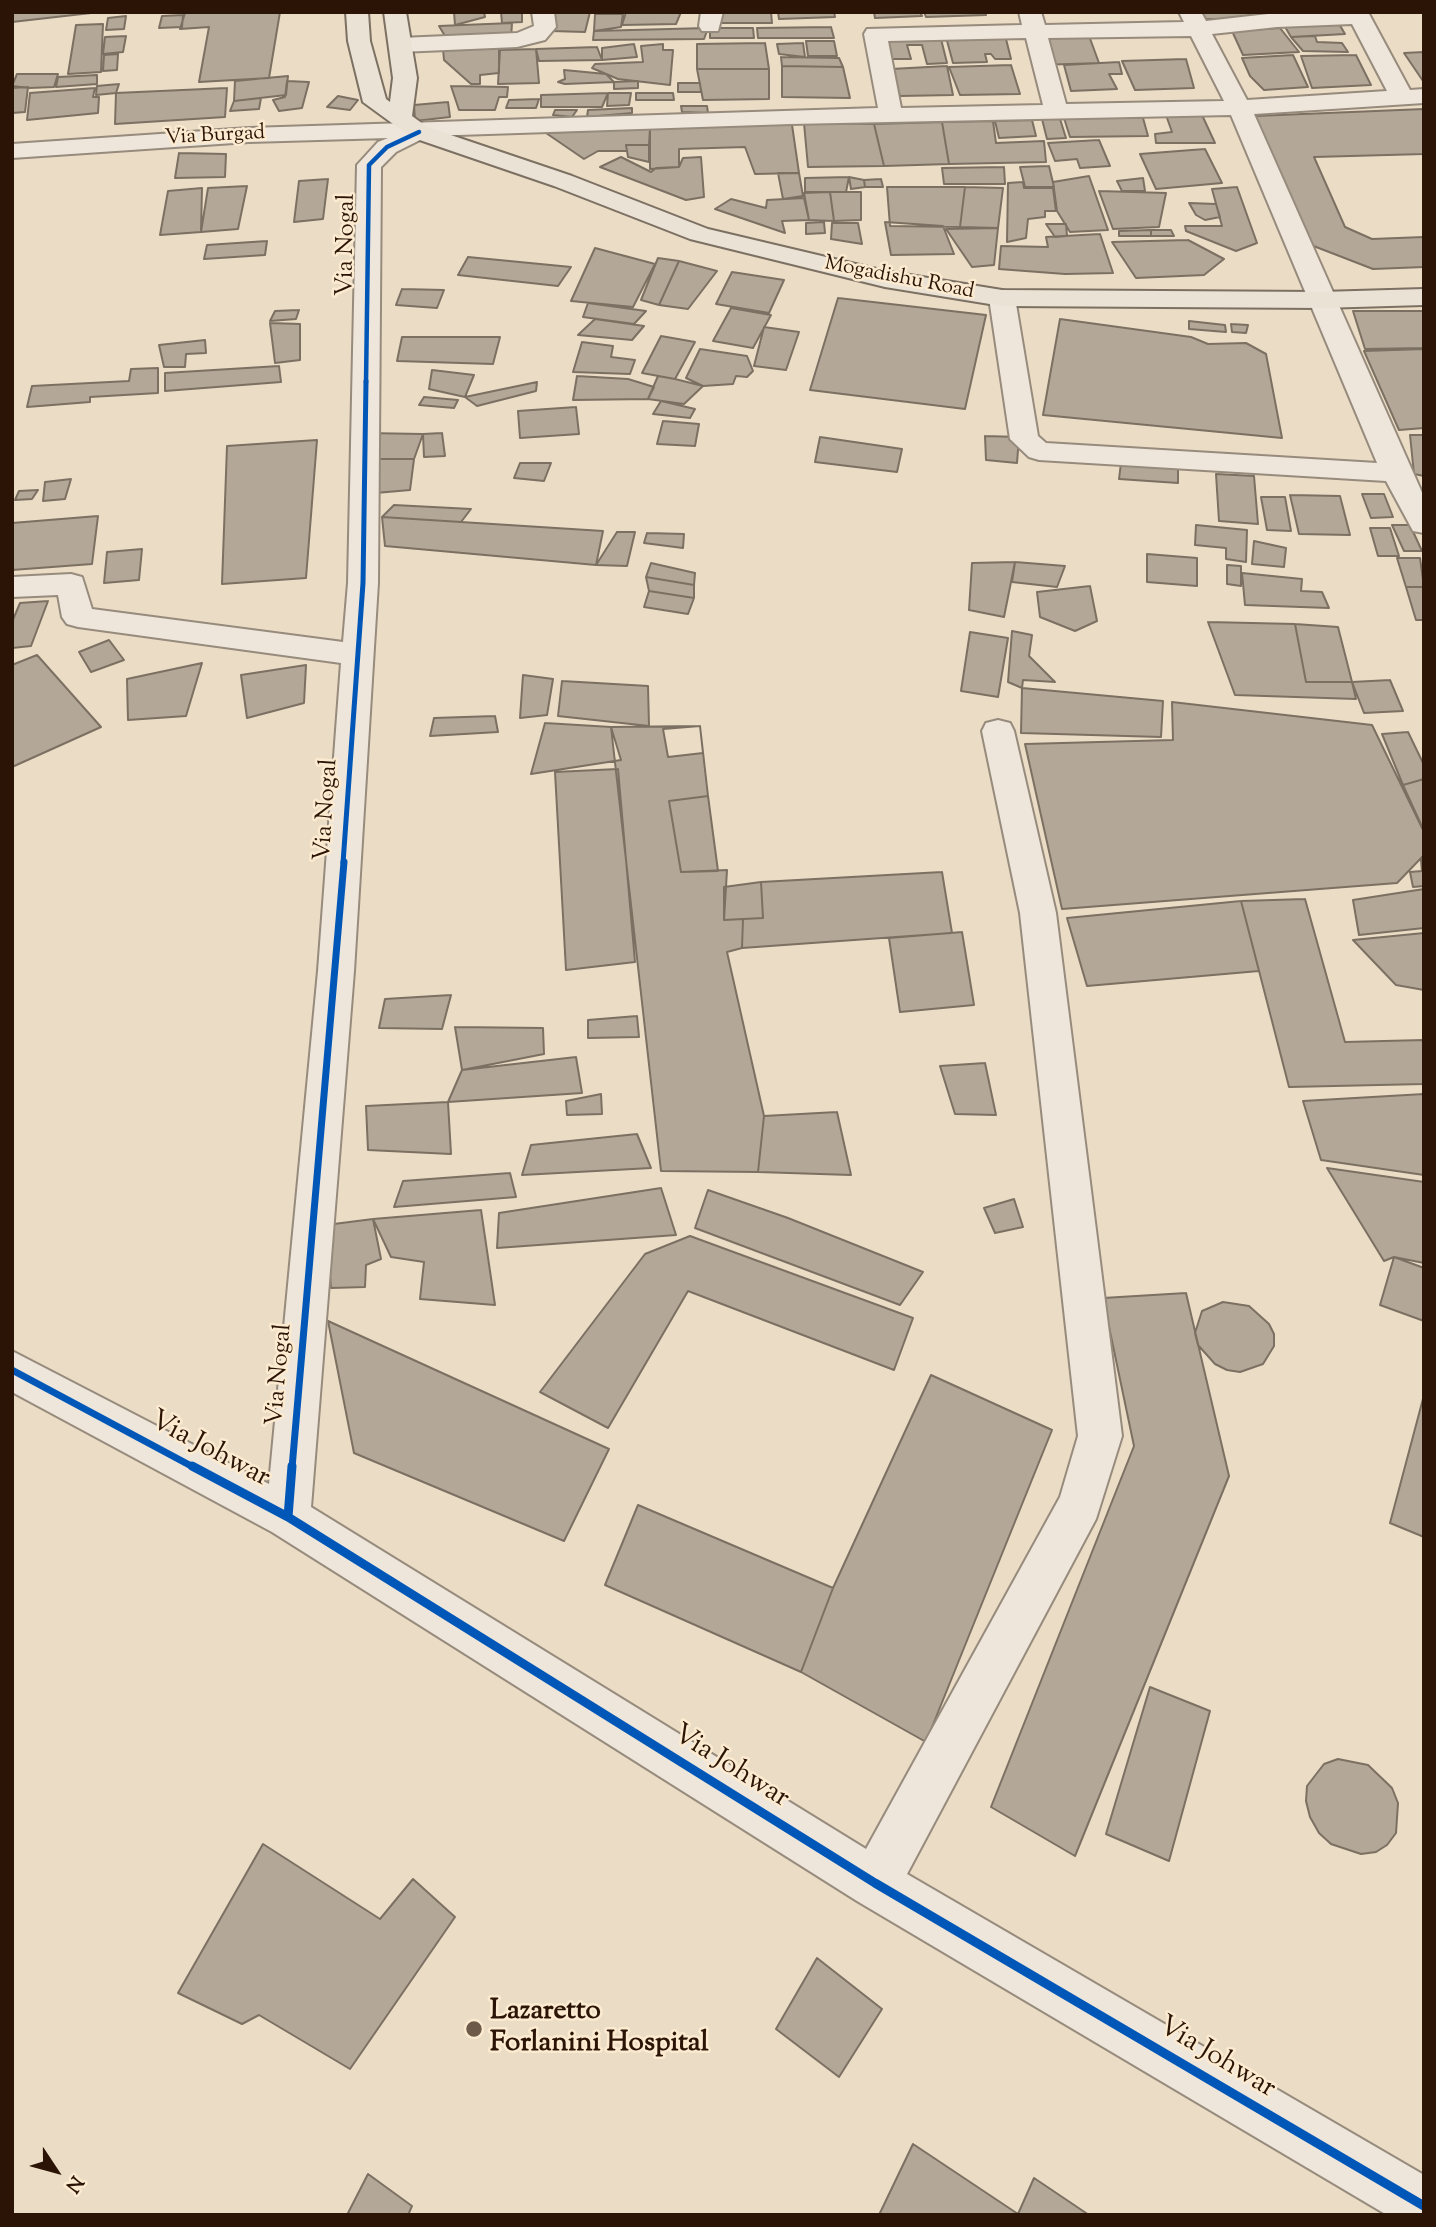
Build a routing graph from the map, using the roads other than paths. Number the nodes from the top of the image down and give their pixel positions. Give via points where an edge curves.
1 (357, 12) edge
2 (395, 12) edge
3 (543, 12) edge
4 (1358, 14) edge
5 (1193, 21) edge
6 (1033, 22) edge
7 (872, 23) edge
8 (400, 45) junction
9 (1413, 97) edge
10 (1238, 108) junction
11 (1056, 110) junction
12 (891, 115) junction
13 (409, 125) junction
14 (12, 151) edge
15 (1424, 297) edge
16 (1002, 298) junction
17 (1321, 300) junction
18 (1396, 473) junction
19 (1424, 524) edge
20 (12, 587) edge
21 (358, 655) junction
22 (998, 731) dead end
23 (12, 1370) edge
24 (288, 1517) junction
25 (875, 1883) junction
26 (1424, 2206) edge

1 - 13 highway, Mogadishu Road via 359,41 376,102
2 - 8 highway
3 - 8 street via 544,27 537,35 517,40
4 - 5 street
4 - 9 street
5 - 6 street
5 - 10 street
6 - 7 street
6 - 11 street
7 - 12 street
8 - 13 highway
9 - 10 street, Via Burgad
10 - 11 street, Via Burgad
10 - 17 street
11 - 12 street, Via Burgad
12 - 13 street, Via Burgad
13 - 14 street, Via Burgad
13 - 16 highway, Mogadishu Road via 699,233 885,279
13 - 21 street, Via Nogal via 369,165
15 - 17 highway, Mogadishu Road
16 - 17 highway, Mogadishu Road
16 - 18 street via 1024,439 1039,451
17 - 18 street
18 - 19 street
20 - 21 street via 71,584 78,617
21 - 24 street, Via Nogal via 337,971
22 - 25 street via 1038,913 1100,1436 1080,1504
23 - 24 street, Via Johwar
24 - 25 street, Via Johwar
25 - 26 street, Via Johwar

